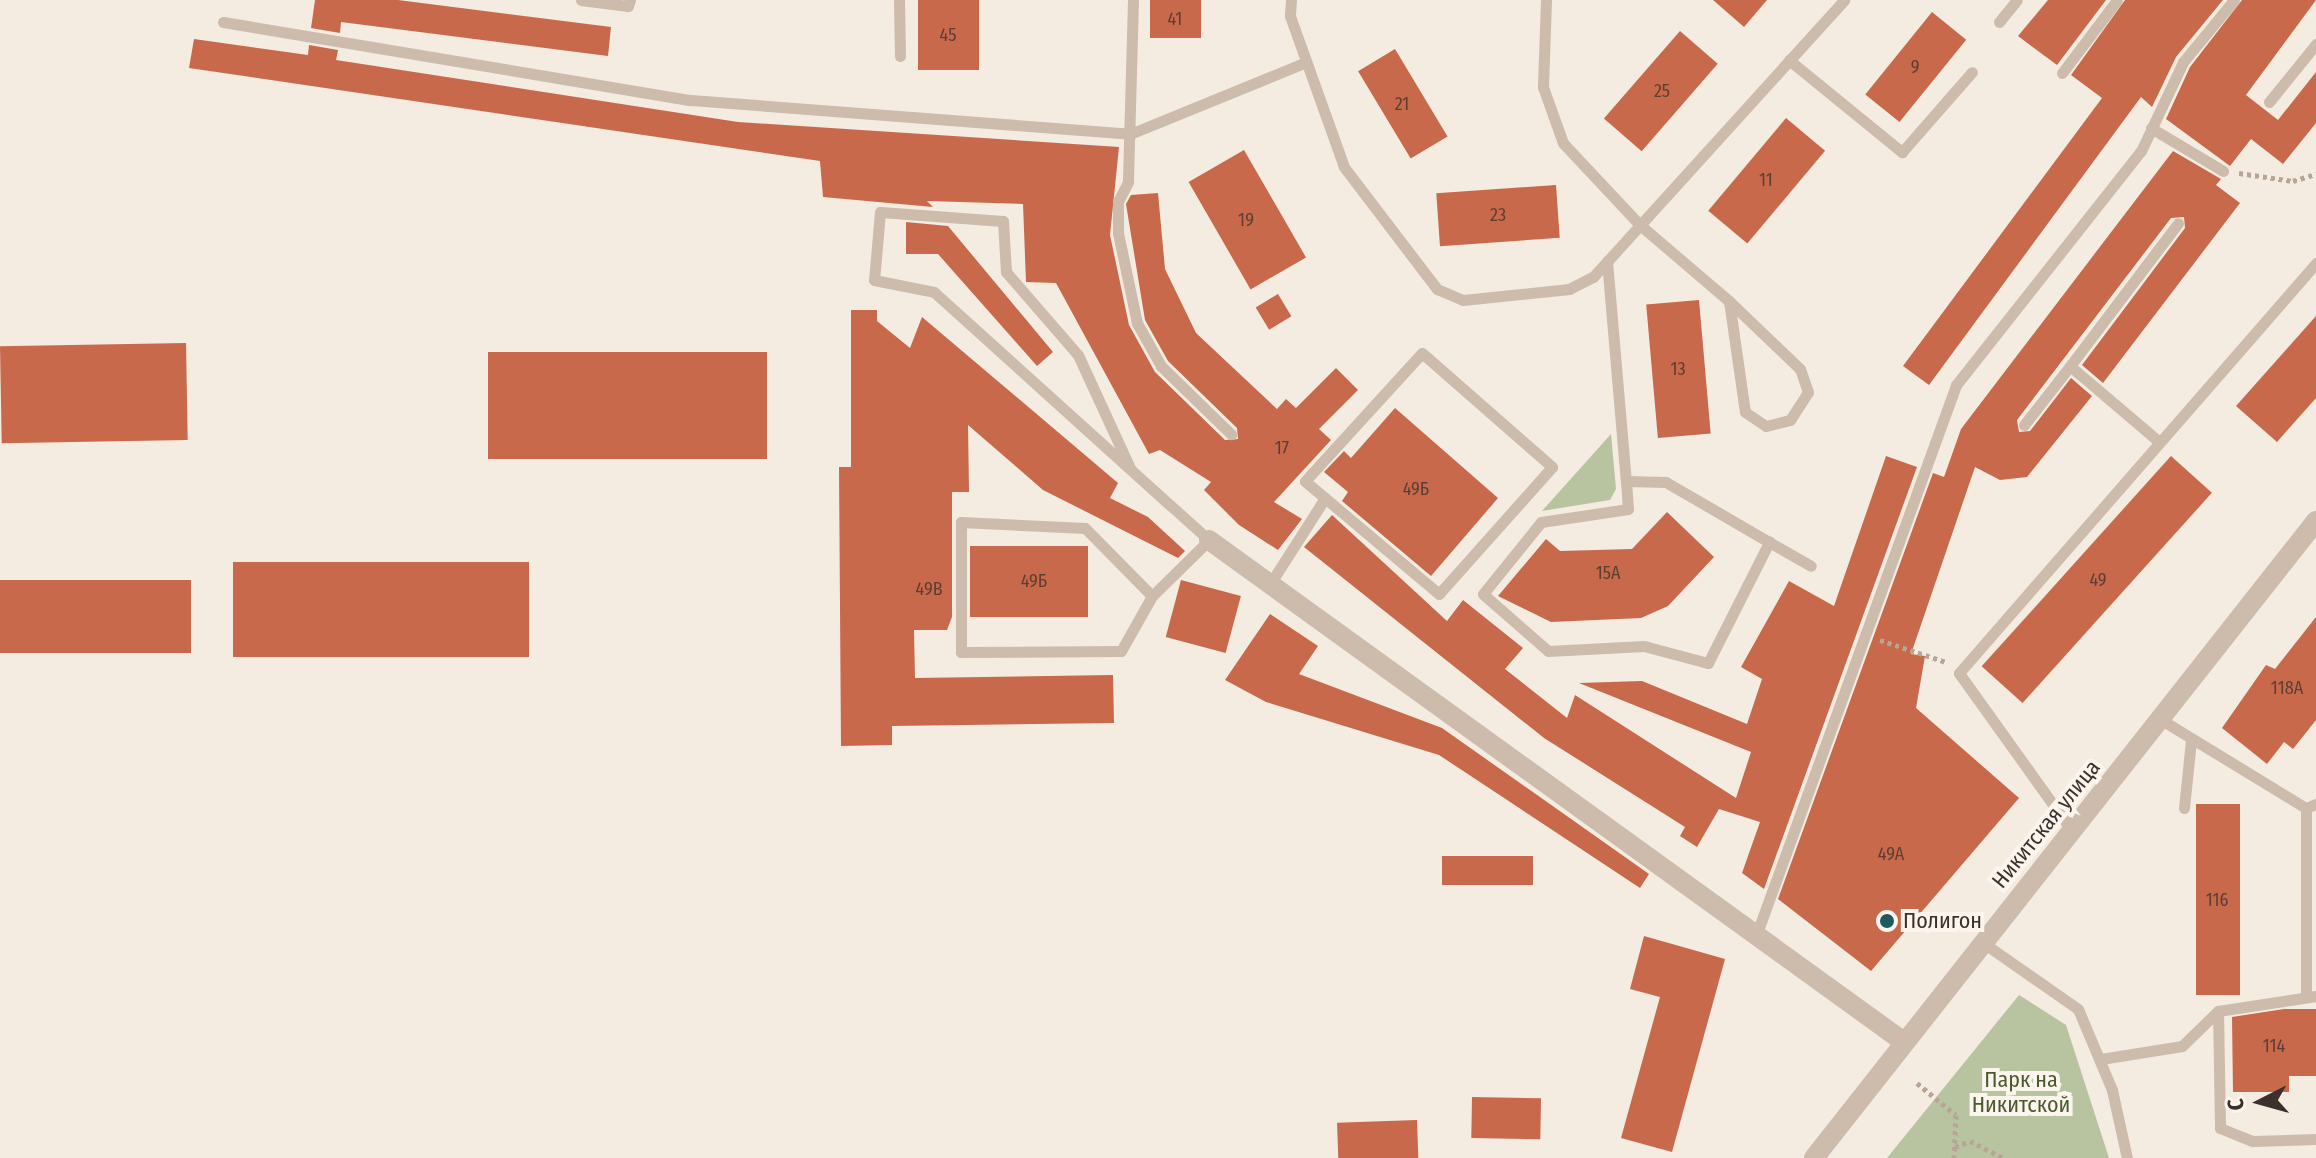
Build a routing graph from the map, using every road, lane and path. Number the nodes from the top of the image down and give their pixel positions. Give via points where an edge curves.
1 (581, 0) edge
2 (630, 0) edge
3 (899, 0) edge
4 (1133, 0) edge
5 (1291, 0) edge
6 (1546, 0) edge
7 (1844, 0) edge
8 (2017, 0) edge
9 (2117, 0) edge
10 (2234, 0) edge
11 (223, 22) dead end
12 (1999, 22) dead end
13 (2313, 53) edge
14 (900, 56) dead end
15 (1789, 60) junction
16 (1306, 62) junction
17 (1972, 72) dead end
18 (2062, 73) dead end
19 (2269, 102) dead end
20 (2151, 128) junction
21 (1130, 134) junction
22 (2223, 171) joint
23 (2316, 174) edge
24 (2178, 223) dead end
25 (1640, 225) junction
26 (1607, 261) junction
27 (2316, 263) edge
28 (1729, 301) junction
29 (2070, 366) junction
30 (2024, 425) dead end
31 (1231, 434) dead end
32 (2157, 440) junction
33 (1130, 468) junction
34 (1626, 481) junction
35 (1325, 498) junction
36 (2311, 534) edge
37 (1209, 540) junction
38 (1769, 542) junction
39 (1811, 566) dead end
40 (1270, 584) junction
41 (1152, 596) junction
42 (1865, 635) junction
43 (1959, 673) junction
44 (2160, 719) junction
45 (2191, 740) junction
46 (2311, 806) edge
47 (2184, 808) dead end
48 (2072, 831) junction
49 (1757, 933) junction
50 (1982, 942) junction
51 (2311, 996) edge
52 (2218, 1011) junction
53 (1904, 1042) junction
54 (2101, 1059) junction
55 (1917, 1083) dead end
56 (2316, 1139) edge
57 (1955, 1147) junction
58 (1814, 1158) edge
59 (1954, 1158) edge
60 (2003, 1158) edge
61 (2127, 1158) edge

1 - 2 lane via 628,6
3 - 14 lane
4 - 21 lane
5 - 16 lane
6 - 25 lane via 1543,87 1563,143
7 - 15 lane
8 - 12 lane
9 - 18 lane
10 - 20 lane via 2183,62
11 - 21 lane via 691,100
13 - 19 lane
15 - 17 lane via 1902,152
15 - 25 lane
16 - 21 lane
16 - 26 lane via 1344,167 1450,299 1569,289
20 - 22 lane
20 - 42 lane via 1956,385
21 - 31 lane via 1118,233 1137,323 1161,366
22 - 23 path via 2293,181
24 - 29 lane
25 - 26 lane
25 - 28 lane
26 - 34 lane
27 - 32 lane
28 - 28 lane via 1745,412 1766,426 1790,420 1808,392 1800,369
29 - 30 lane
29 - 32 lane
32 - 43 lane
33 - 33 lane via 934,292 874,280 880,212 1003,221 1006,272 1078,355
33 - 37 lane
34 - 38 lane via 1666,482
34 - 38 lane via 1626,513 1541,522 1485,587 1486,600 1548,651 1644,646 1708,663
35 - 35 lane via 1305,481 1422,353 1552,467 1439,594
35 - 40 lane
36 - 44 street, Никитская улица
37 - 40 street
37 - 41 lane
38 - 39 lane
40 - 49 street
41 - 41 lane via 1121,651 961,652 961,522 1085,528
42 - 43 path via 1934,652
42 - 49 lane
43 - 48 lane
44 - 45 lane
44 - 48 street, Никитская улица
45 - 46 lane
45 - 47 lane
46 - 51 lane
48 - 50 street, Никитская улица
49 - 53 street
50 - 53 street, Никитская улица
50 - 54 lane via 2078,1009
51 - 52 lane
52 - 54 lane via 2182,1046
52 - 56 lane via 2220,1128 2253,1141
53 - 58 street, Никитская улица
54 - 61 lane
55 - 57 path via 1956,1115
57 - 59 path
57 - 60 path via 1970,1141

